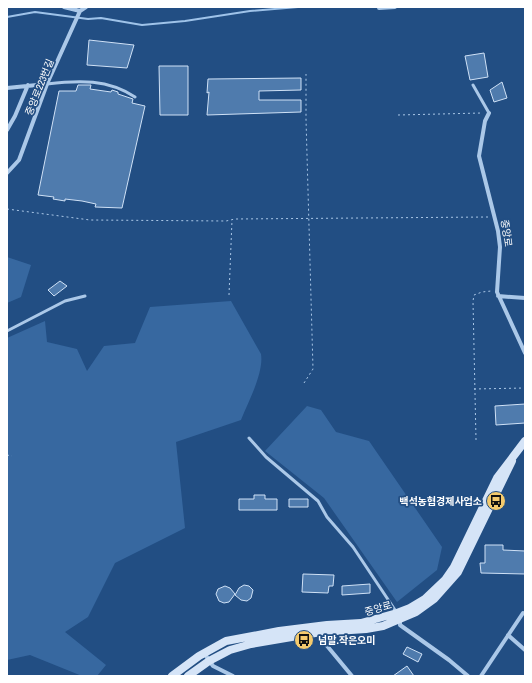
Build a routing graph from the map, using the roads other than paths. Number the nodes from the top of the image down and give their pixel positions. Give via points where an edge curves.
1 (64, 7) edge
2 (86, 7) edge
3 (395, 7) edge
4 (379, 8) dead end
5 (80, 13) junction
6 (47, 84) junction
7 (28, 85) junction
8 (472, 85) dead end
9 (7, 88) edge
10 (135, 96) dead end
11 (489, 113) joint
12 (7, 130) edge
13 (7, 173) edge
14 (498, 294) junction
15 (85, 296) dead end
16 (525, 298) edge
17 (7, 331) edge
18 (525, 353) edge
19 (249, 438) dead end
20 (524, 445) edge
21 (523, 613) dead end
22 (399, 617) junction
23 (322, 629) junction
24 (508, 635) junction
25 (525, 650) edge
26 (204, 653) junction
27 (209, 661) junction
28 (172, 676) edge
29 (188, 676) edge
30 (233, 676) edge
31 (352, 676) edge
32 (468, 676) edge
33 (481, 676) edge

1 - 5 street
2 - 5 street, 중앙로223번길
3 - 4 street
5 - 6 street, 중앙로223번길
6 - 7 street
6 - 10 lane via 77,80 120,87
6 - 13 street, 중앙로223번길 via 18,160
7 - 9 street
7 - 12 street
8 - 11 lane
11 - 14 street, 중앙로 via 485,121 479,156 500,247
14 - 16 street
14 - 18 street, 중앙로
15 - 17 lane via 65,301
19 - 22 lane via 266,457 318,501
20 - 22 main road, 중앙로 via 516,453 458,572 434,600
21 - 24 street
22 - 23 main road, 중앙로 via 366,629
22 - 32 street via 400,625
23 - 26 main road, 중앙로 via 258,634 233,640
23 - 27 main road, 중앙로 via 251,644 230,650
23 - 31 street via 323,641
24 - 25 street
24 - 33 street
26 - 27 street
26 - 28 main road, 중앙로
27 - 29 main road, 중앙로
27 - 30 street via 213,666

